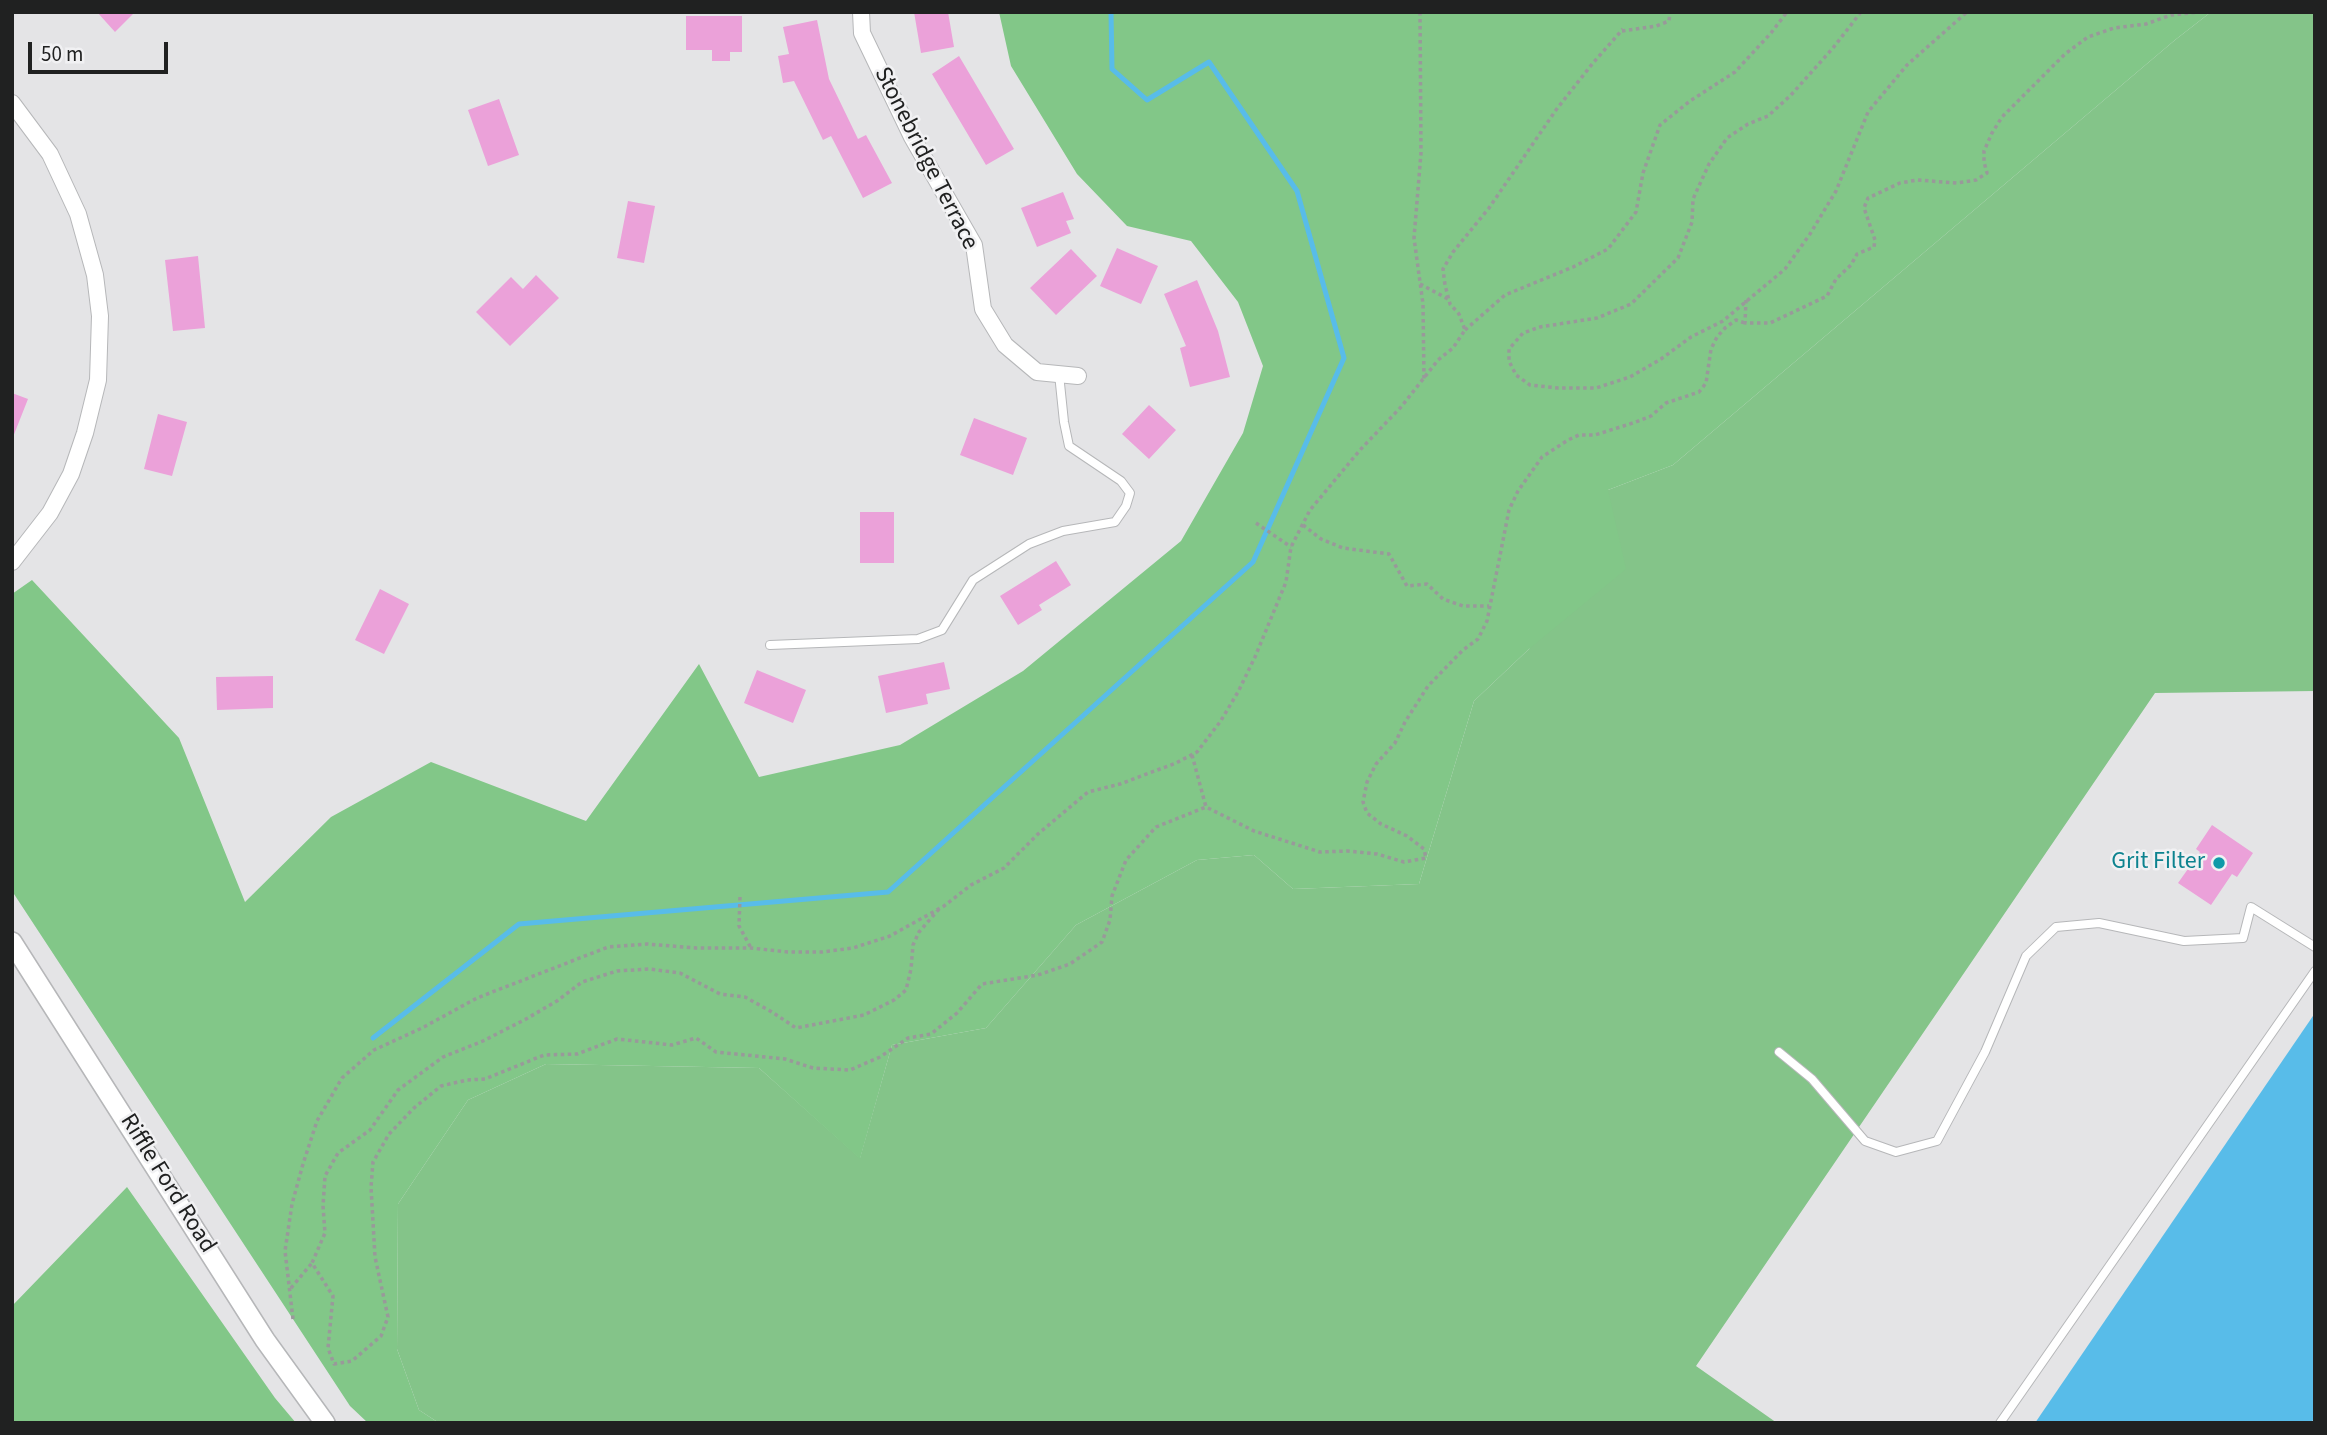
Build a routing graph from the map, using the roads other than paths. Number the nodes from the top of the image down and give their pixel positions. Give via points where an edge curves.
1 (861, 12) edge
2 (12, 103) edge
3 (1059, 374) junction
4 (1078, 376) dead end
5 (12, 562) edge
6 (770, 645) dead end
7 (12, 942) edge
8 (2315, 947) edge
9 (2315, 971) edge
10 (1779, 1052) dead end
11 (325, 1423) edge
12 (2000, 1423) edge

1 - 3 street, Stonebridge Terrace via 862,33 912,137 974,245 983,309 1005,345 1037,372
2 - 5 street via 50,154 78,214 95,275 100,316 98,380 71,474 50,513
3 - 4 street, Stonebridge Terrace
3 - 6 lane via 1069,446 1121,481 1130,493 1115,522 1063,531 1029,544 972,580 942,630 918,639
7 - 11 street, Riffle Ford Road via 265,1340
8 - 10 lane via 2251,907 2243,937 2184,941 2099,923 2056,927 2026,956 1985,1052 1937,1141 1896,1153 1865,1141 1812,1079
9 - 12 lane

